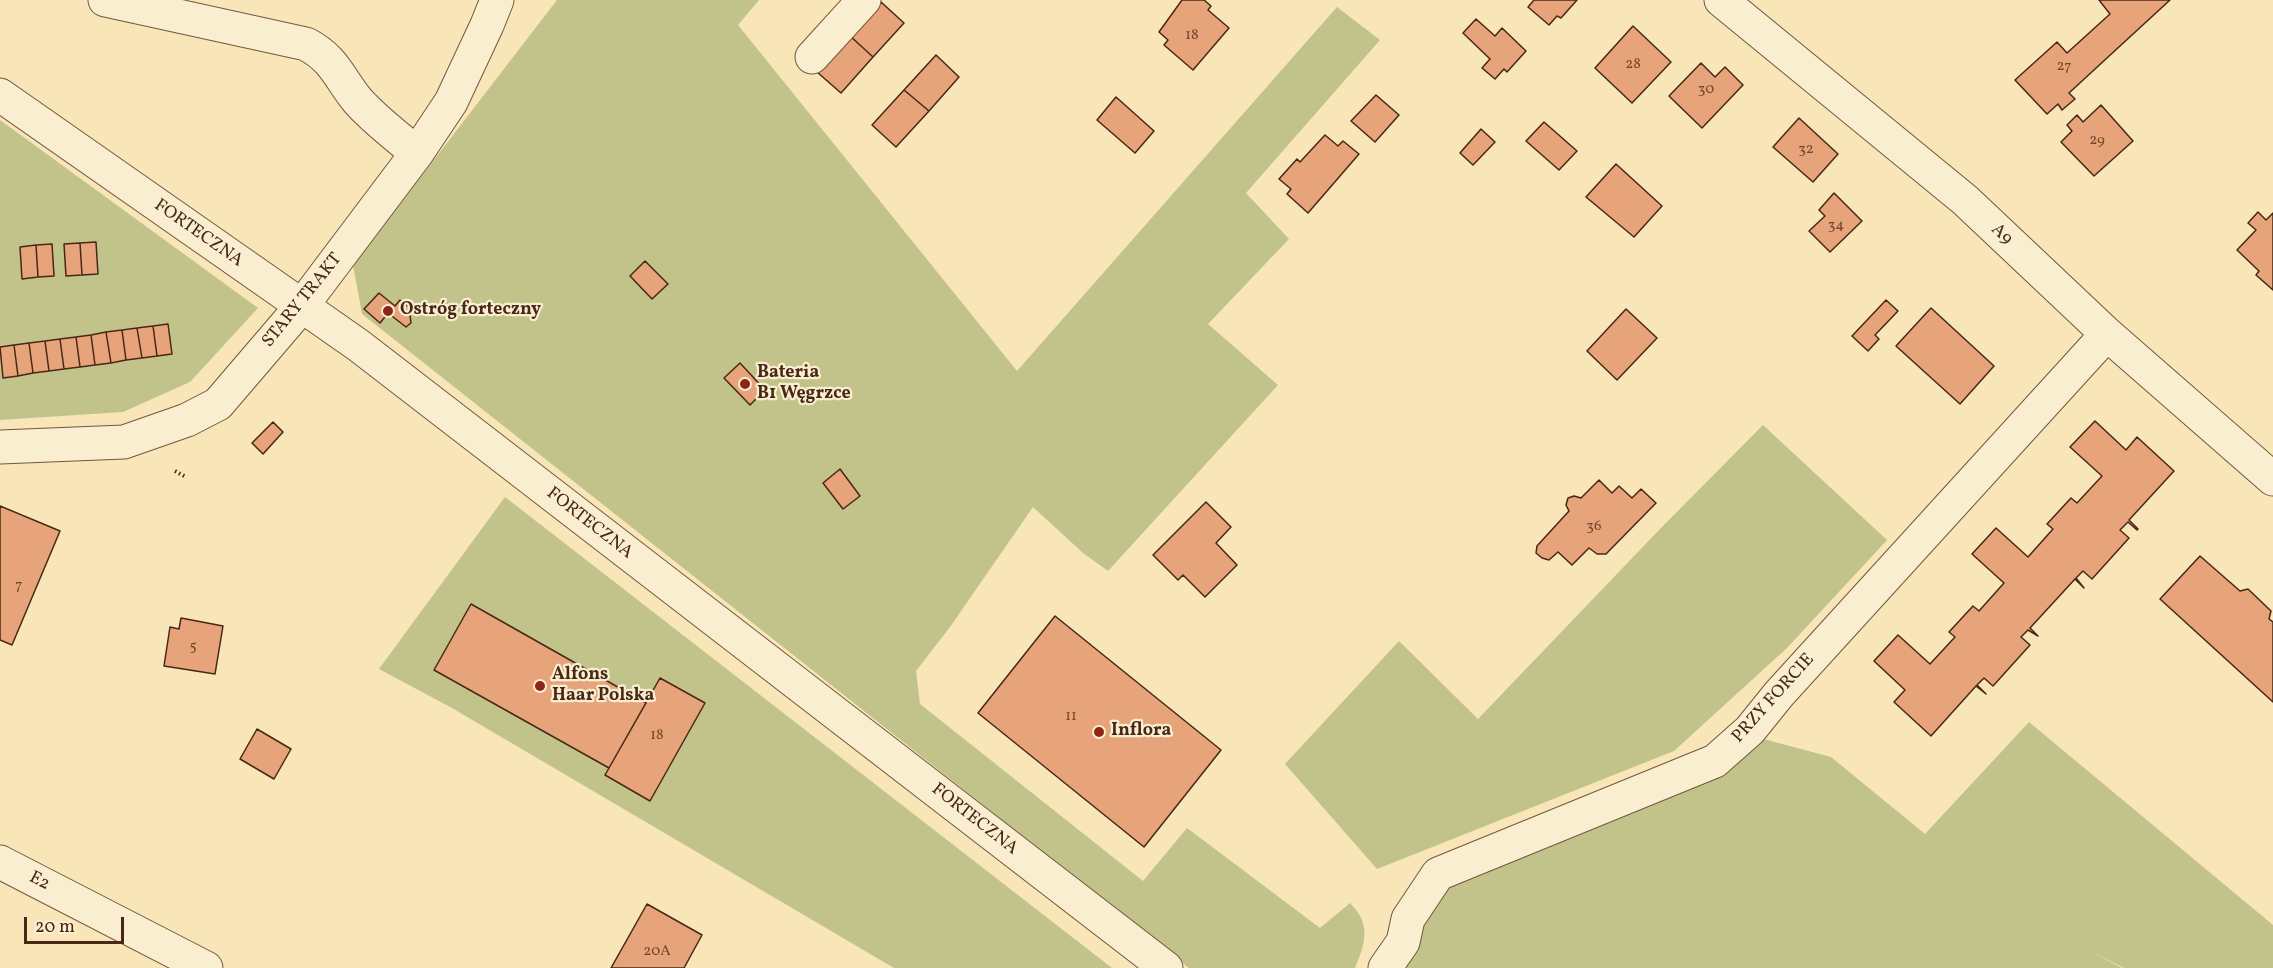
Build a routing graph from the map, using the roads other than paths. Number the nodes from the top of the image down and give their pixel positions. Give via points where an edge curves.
1 (105, 0) edge
2 (496, 0) edge
3 (864, 0) edge
4 (1721, 0) edge
5 (158, 6) edge
6 (812, 57) dead end
7 (0, 95) edge
8 (417, 153) junction
9 (301, 307) junction
10 (2107, 333) junction
11 (0, 447) edge
12 (2273, 479) edge
13 (0, 862) edge
14 (206, 968) edge
15 (1166, 968) edge
16 (1385, 968) edge

1 - 5 street
2 - 8 street, STARY TRAKT via 451,102
3 - 6 street
4 - 10 street, A9 via 1965,200
5 - 8 street via 306,44 322,52 359,102
7 - 9 street, FORTECZNA
8 - 9 street, STARY TRAKT
9 - 11 street, STARY TRAKT via 218,404 187,420 124,442
9 - 15 street, FORTECZNA via 358,345
10 - 12 street, A9
10 - 16 street, PRZY FORCIE via 1750,730 1715,761 1438,874 1408,919 1403,942
13 - 14 street, E2

